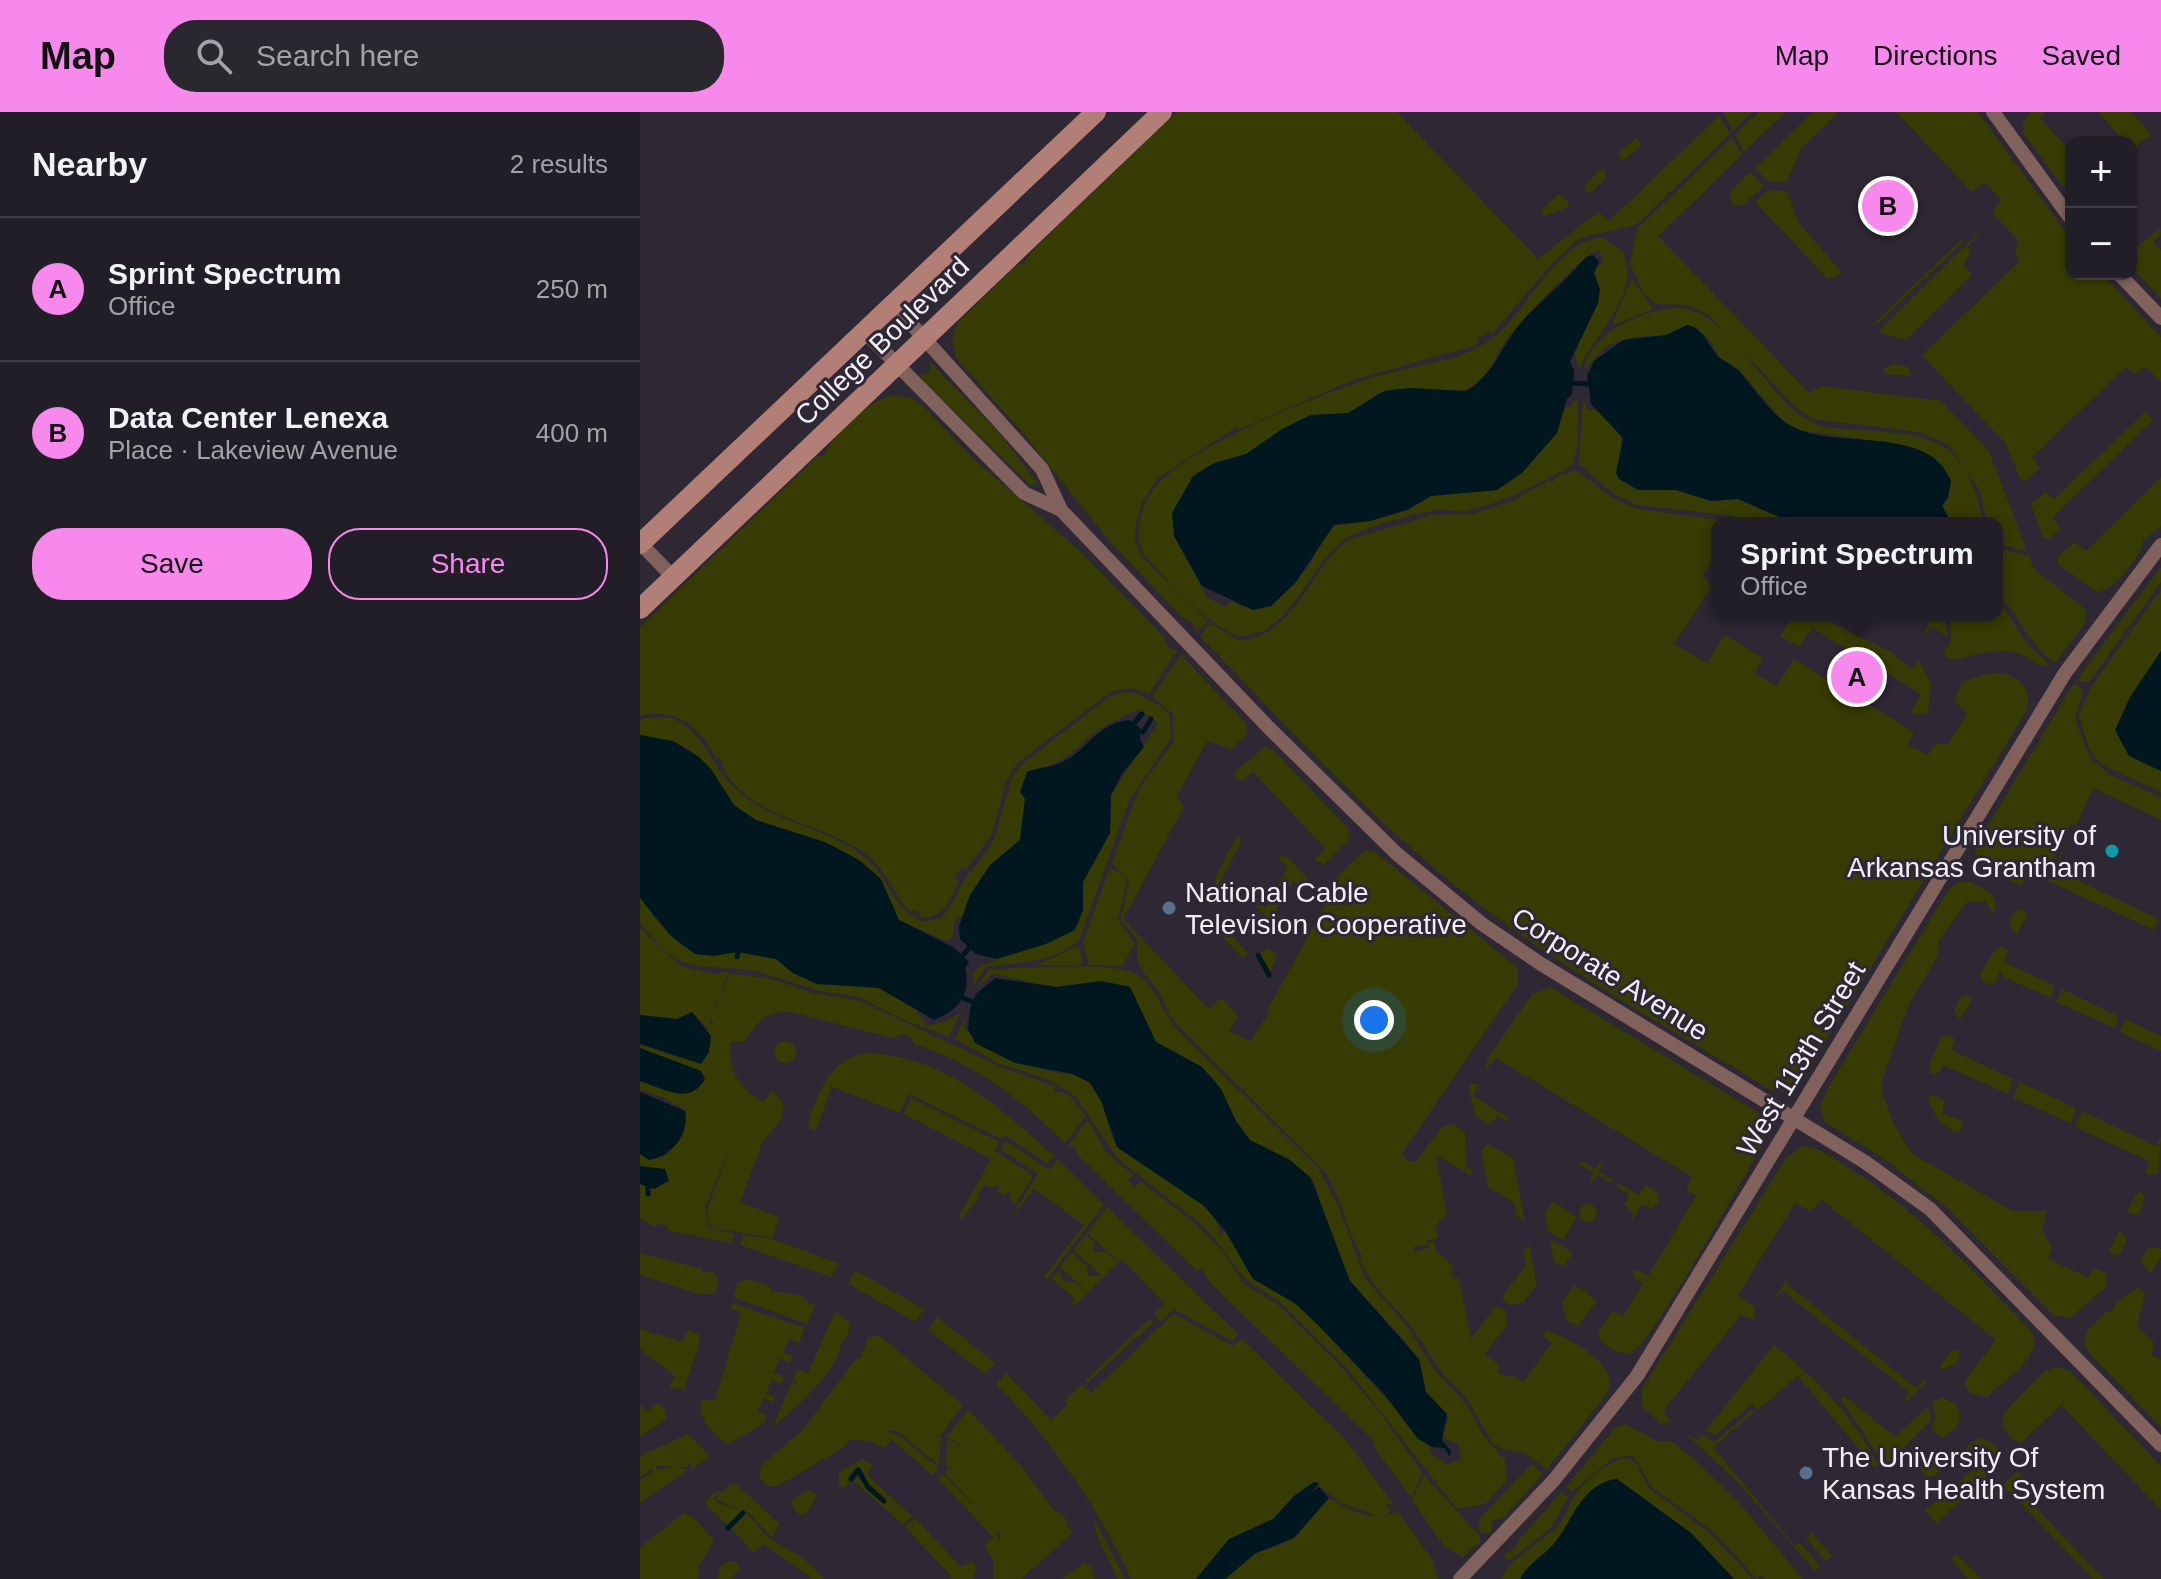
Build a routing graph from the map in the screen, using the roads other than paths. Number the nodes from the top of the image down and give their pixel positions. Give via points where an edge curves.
1 (1096, 112) edge
2 (1162, 112) edge
3 (1993, 112) edge
4 (2065, 211) edge
5 (2125, 280) edge
6 (895, 306) junction
7 (2161, 318) edge
8 (866, 333) junction
9 (926, 339) junction
10 (898, 366) junction
11 (1061, 510) junction
12 (640, 544) edge
13 (2161, 545) edge
14 (673, 577) junction
15 (640, 609) edge
16 (1795, 1120) junction
17 (2161, 1445) edge
18 (1460, 1579) edge

1 - 6 main road, College Boulevard
2 - 9 main road, College Boulevard
3 - 4 street
5 - 7 street
6 - 8 main road, College Boulevard
6 - 9 street, Corporate Avenue
8 - 10 street, Corporate Avenue
8 - 12 main road, College Boulevard
9 - 10 main road, College Boulevard
9 - 11 street, Corporate Avenue via 1042,469
10 - 11 street, Corporate Avenue via 1024,493
10 - 14 main road, College Boulevard
11 - 16 street, Corporate Avenue via 1371,830 1441,890 1541,964
12 - 14 street
13 - 16 street, West 113th Street via 2059,682
14 - 15 main road, College Boulevard
16 - 17 street, Corporate Avenue via 1865,1162 1940,1218
16 - 18 street, West 113th Street via 1618,1402 1519,1520

